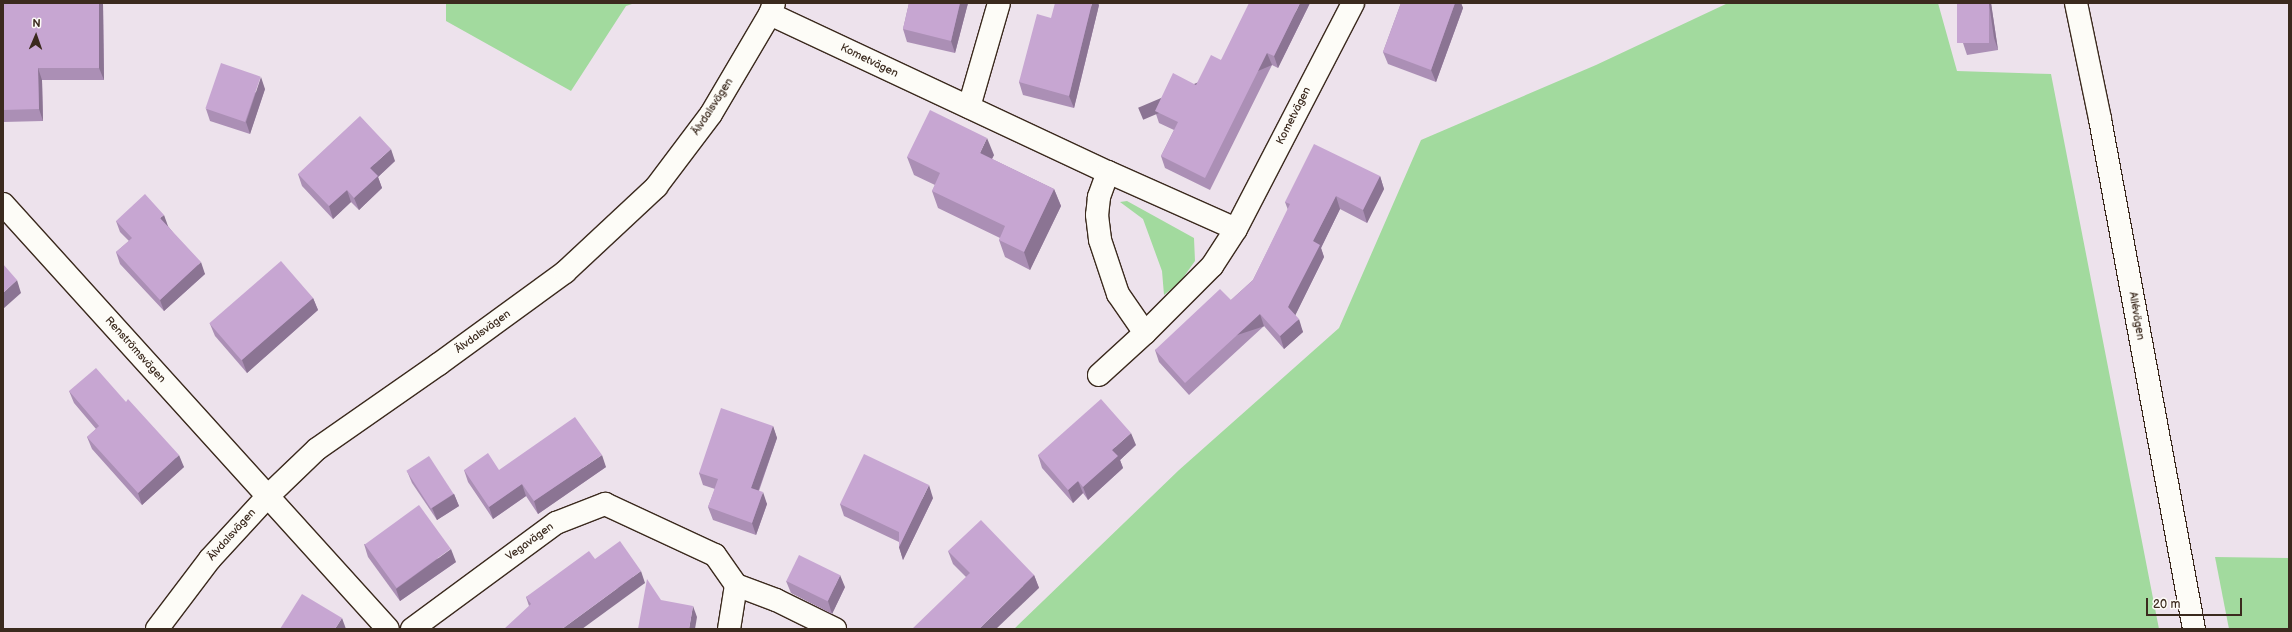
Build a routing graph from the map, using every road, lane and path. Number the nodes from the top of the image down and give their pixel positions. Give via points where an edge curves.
1 (999, 3) edge
2 (1353, 3) edge
3 (2076, 3) edge
4 (772, 8) edge
5 (969, 107) junction
6 (1108, 172) junction
7 (3, 204) edge
8 (1236, 229) junction
9 (1145, 333) junction
10 (1099, 375) dead end
11 (268, 496) junction
12 (736, 585) junction
13 (157, 629) edge
14 (388, 629) edge
15 (412, 629) edge
16 (729, 629) edge
17 (835, 629) edge
18 (2194, 629) edge

1 - 5 street
2 - 8 street, Kometvägen
3 - 18 street, Allévägen via 2100,119
4 - 5 street, Kometvägen
4 - 11 street, Älvdalsvägen via 711,114 656,187 565,272 317,450
5 - 6 street, Kometvägen
6 - 8 street, Kometvägen
6 - 9 street via 1099,197 1097,215 1100,240 1118,294
7 - 11 street, Renströmsvägen
8 - 9 street, Kometvägen via 1212,266
9 - 10 street, Kometvägen
11 - 13 street, Älvdalsvägen via 210,559
11 - 14 street
12 - 15 street, Vegavägen via 715,555 605,504 556,523
12 - 16 street
12 - 17 street via 776,600

